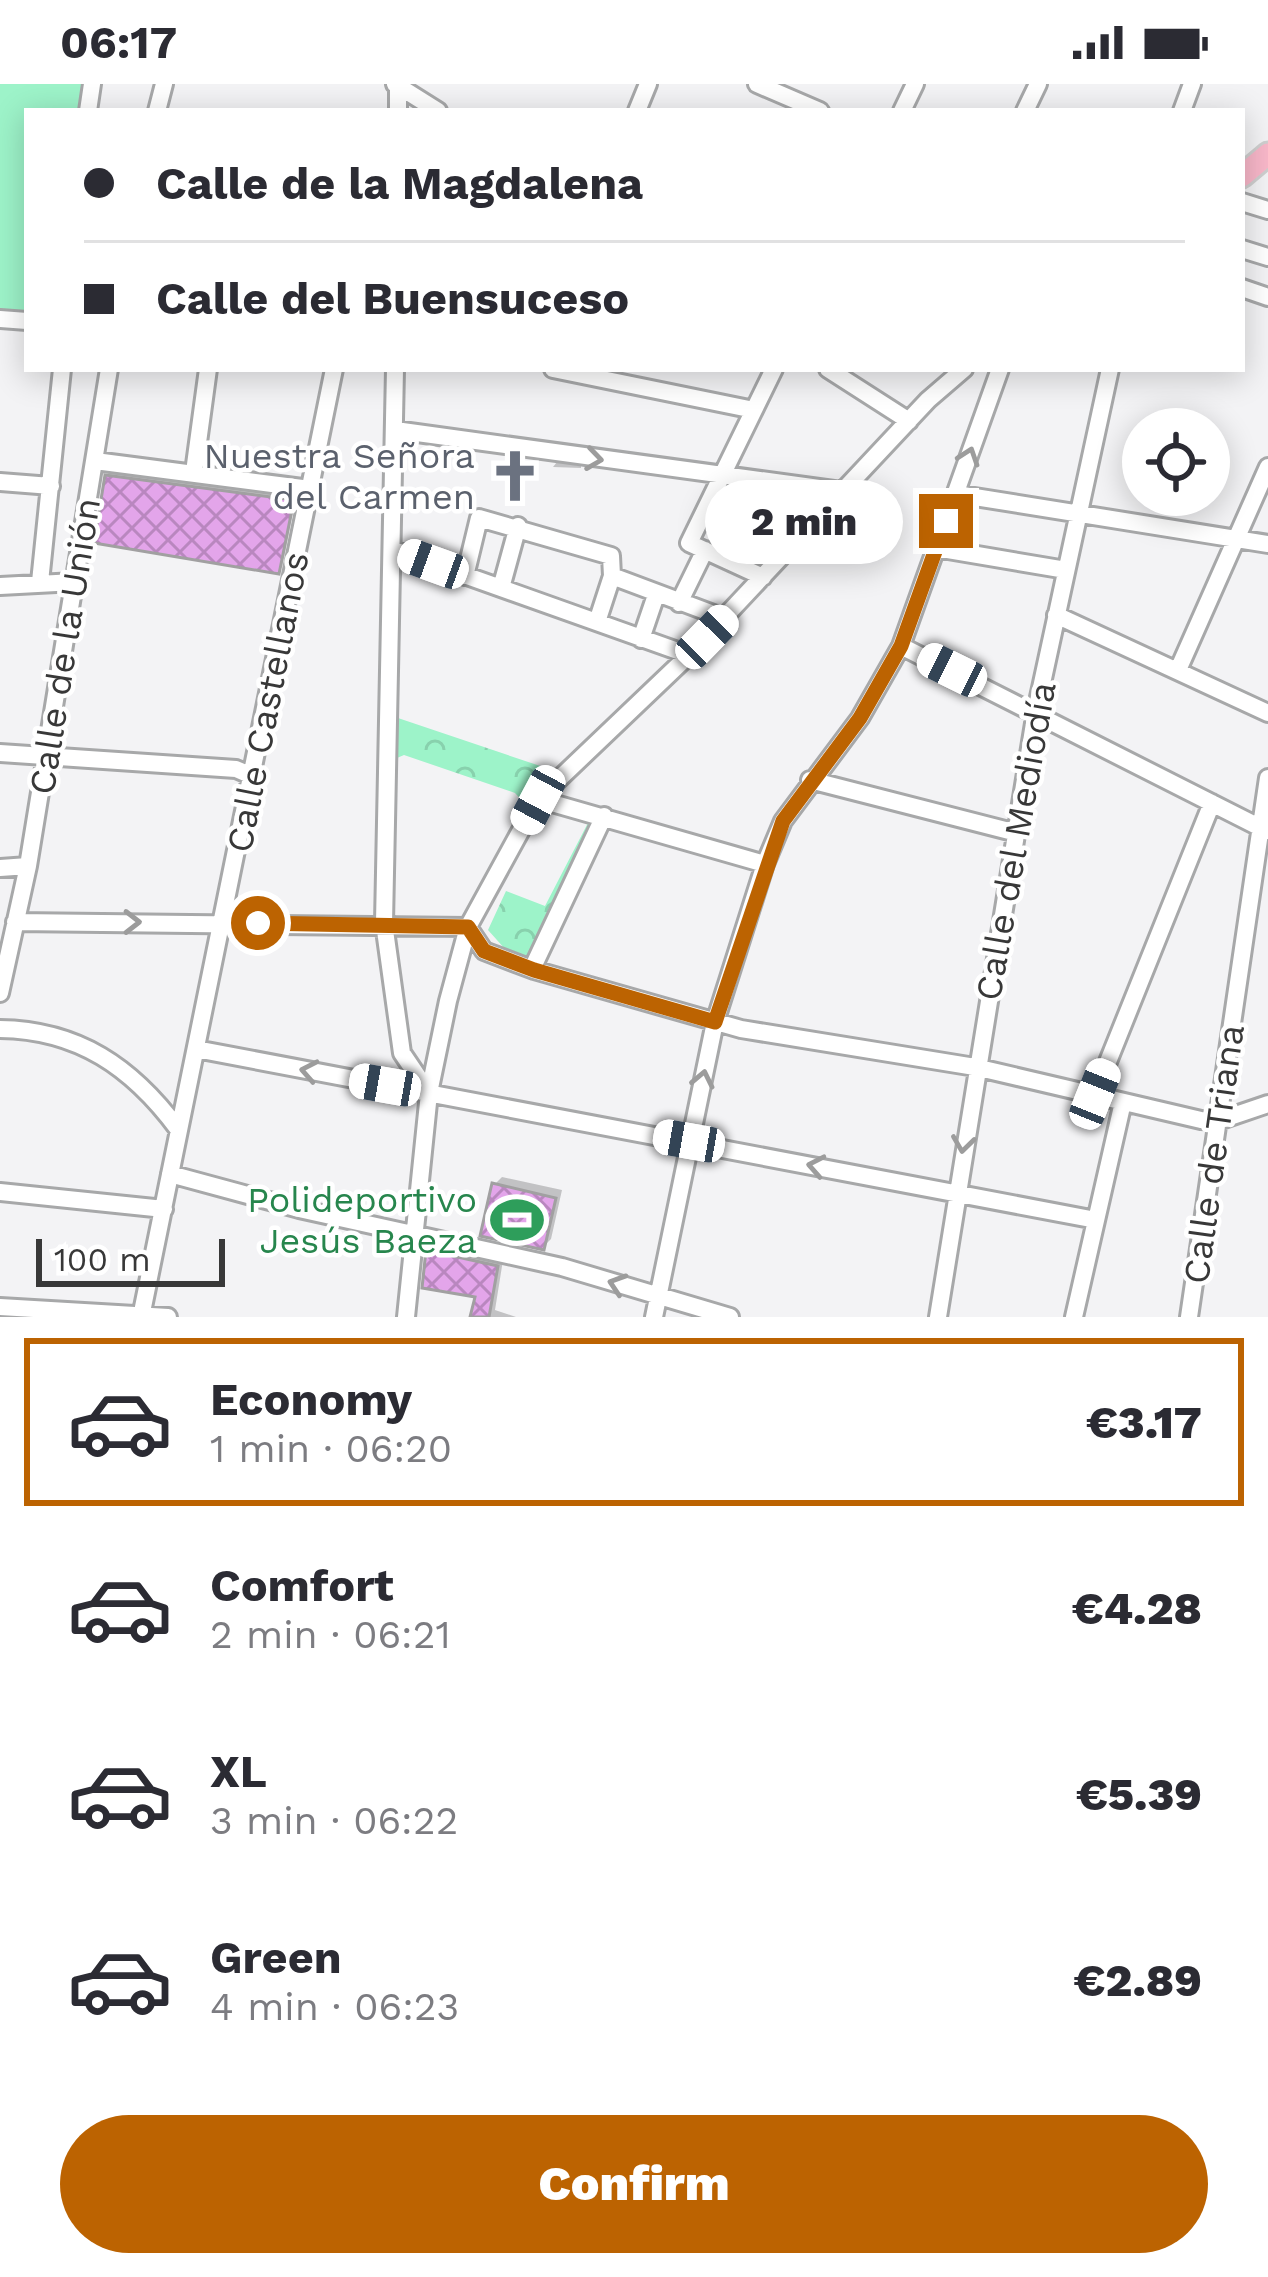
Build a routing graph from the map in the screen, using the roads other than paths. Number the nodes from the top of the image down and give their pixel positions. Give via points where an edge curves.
1 (397, 84) edge
2 (758, 84) edge
3 (794, 91) edge
4 (433, 108) edge
5 (1268, 154) edge
6 (1245, 173) edge
7 (62, 372) edge
8 (109, 372) edge
9 (208, 372) edge
10 (333, 372) edge
11 (395, 372) edge
12 (568, 372) edge
13 (773, 372) edge
14 (833, 372) edge
15 (961, 372) edge
16 (999, 372) edge
17 (1108, 372) edge
18 (754, 410) junction
19 (909, 422) junction
20 (395, 430) junction
21 (94, 461) junction
22 (1268, 466) edge
23 (194, 472) junction
24 (721, 477) junction
25 (0, 482) edge
26 (51, 486) junction
27 (310, 489) junction
28 (841, 491) junction
29 (956, 494) junction
30 (1077, 511) junction
31 (518, 526) junction
32 (1235, 538) junction
33 (1268, 544) edge
34 (697, 547) junction
35 (936, 548) junction
36 (394, 550) junction
37 (1066, 570) junction
38 (465, 576) junction
39 (612, 576) junction
40 (763, 577) junction
41 (40, 582) junction
42 (75, 582) junction
43 (0, 586) edge
44 (501, 589) junction
45 (656, 595) junction
46 (679, 603) junction
47 (1057, 615) junction
48 (724, 619) junction
49 (597, 622) junction
50 (641, 639) junction
51 (901, 646) junction
52 (689, 655) junction
53 (1178, 670) junction
54 (1036, 711) junction
55 (1268, 713) edge
56 (0, 753) edge
57 (46, 756) junction
58 (252, 776) junction
59 (1268, 778) edge
60 (810, 779) junction
61 (538, 800) junction
62 (1212, 802) junction
63 (604, 817) junction
64 (1264, 829) edge
65 (1017, 833) junction
66 (765, 864) junction
67 (28, 866) junction
68 (0, 868) edge
69 (15, 922) junction
70 (221, 923) junction
71 (384, 923) junction
72 (468, 927) junction
73 (532, 969) junction
74 (0, 993) edge
75 (715, 1022) junction
76 (0, 1029) edge
77 (196, 1049) junction
78 (975, 1067) junction
79 (429, 1093) junction
80 (1095, 1094) junction
81 (1123, 1102) junction
82 (1268, 1104) edge
83 (1218, 1121) junction
84 (178, 1129) junction
85 (689, 1141) junction
86 (170, 1174) junction
87 (0, 1192) edge
88 (956, 1193) junction
89 (164, 1209) junction
90 (1096, 1220) junction
91 (418, 1232) junction
92 (659, 1298) junction
93 (0, 1307) edge
94 (142, 1315) edge
95 (168, 1317) edge
96 (406, 1317) edge
97 (654, 1317) edge
98 (730, 1317) edge
99 (938, 1317) edge
100 (1074, 1317) edge
101 (1189, 1317) edge

1 - 4 street
2 - 3 street
5 - 6 main road
7 - 26 street
8 - 21 street, Calle de la Unión
9 - 23 street
10 - 27 street, Calle Castellanos
11 - 20 street
12 - 18 street
13 - 18 street
14 - 19 street
15 - 19 street
29 -> 16 street
17 - 30 street, Calle del Mediodía
18 - 24 street
19 - 28 street
20 -> 24 street
20 - 36 street
21 - 23 street
21 - 42 street, Calle de la Unión
22 - 32 street
23 - 27 street
24 - 28 street
24 - 34 street
25 - 26 street
26 - 41 street
27 - 58 street, Calle Castellanos
28 - 40 street
29 - 30 street
29 - 35 street
30 - 32 street
30 - 37 street, Calle del Mediodía
31 - 38 street via 478,518
31 - 39 street via 611,556
31 - 44 street
32 - 33 street
32 - 53 street
34 - 40 street
34 - 46 street
35 - 37 street
35 - 51 street
36 - 38 street
36 - 71 street
37 - 47 street, Calle del Mediodía
38 - 44 street
39 - 45 street
39 - 49 street
40 - 48 street
41 - 42 street
41 - 43 street
42 - 57 street, Calle de la Unión
44 - 49 street
45 - 46 street
45 - 50 street
46 - 48 street
47 - 53 street
47 - 54 street, Calle del Mediodía
48 - 52 street
49 - 50 street
50 - 52 street
51 - 54 street
51 - 60 street via 860,718
52 - 61 street
53 - 55 street
54 - 62 street
54 - 65 street, Calle del Mediodía
56 - 57 street
57 - 58 street
57 - 67 street, Calle de la Unión
58 - 70 street, Calle Castellanos
59 - 64 street, Calle de Triana
60 - 65 street
60 - 66 street
61 - 63 street
61 - 72 street
62 - 64 street
62 - 80 street
63 - 66 street
63 - 73 street
64 - 83 street, Calle de Triana
65 - 78 street, Calle del Mediodía
66 - 75 street
67 - 68 street
67 - 69 street, Calle de la Unión
69 -> 70 street
69 - 74 street, Calle de la Unión
70 - 71 street
70 - 77 street, Calle Castellanos
71 - 72 street
71 - 79 street via 402,1053
72 - 73 street via 484,951
72 - 79 street
73 - 75 street
75 - 78 street
85 -> 75 street
76 - 84 street via 82,1042 130,1075
79 -> 77 street
77 - 84 street, Calle Castellanos
78 - 80 street
78 -> 88 street, Calle del Mediodía
79 - 85 street
79 - 91 street
80 - 81 street
81 - 83 street
81 - 90 street
82 - 83 street
83 - 101 street, Calle de Triana
84 - 86 street, Calle Castellanos
88 -> 85 street
85 - 92 street
86 - 89 street, Calle Castellanos
86 - 91 street
87 - 89 street
88 - 90 street
88 - 99 street, Calle del Mediodía
89 - 94 street, Calle Castellanos
90 - 100 street
92 -> 91 street
91 - 96 street
92 - 97 street
92 - 98 street
93 - 94 street
94 - 95 street

